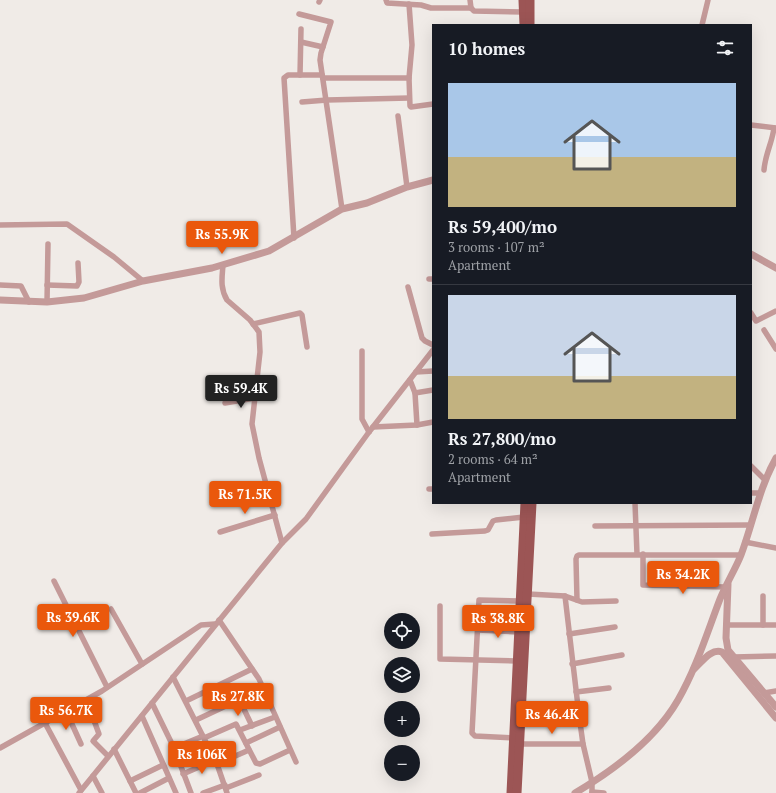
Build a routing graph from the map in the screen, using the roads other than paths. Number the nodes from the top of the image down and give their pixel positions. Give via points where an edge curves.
1 (386, 0) edge
2 (470, 0) edge
3 (523, 0) edge
4 (530, 0) edge
5 (708, 0) edge
6 (409, 4) junction
7 (471, 8) junction
8 (523, 12) junction
9 (299, 14) dead end
10 (524, 24) edge
11 (530, 24) edge
12 (702, 24) edge
13 (301, 29) dead end
14 (300, 42) junction
15 (323, 47) junction
16 (300, 75) junction
17 (323, 76) junction
18 (409, 78) junction
19 (409, 98) junction
20 (327, 100) junction
21 (302, 102) dead end
22 (432, 104) edge
23 (398, 116) dead end
24 (752, 125) edge
25 (775, 128) edge
26 (764, 170) dead end
27 (432, 180) edge
28 (407, 187) junction
29 (342, 209) junction
30 (0, 225) edge
31 (294, 238) junction
32 (48, 244) dead end
33 (752, 255) edge
34 (78, 263) dead end
35 (223, 265) junction
36 (776, 268) edge
37 (143, 282) junction
38 (0, 285) edge
39 (47, 285) junction
40 (408, 287) dead end
41 (0, 300) edge
42 (29, 302) junction
43 (47, 302) junction
44 (776, 311) edge
45 (752, 315) edge
46 (253, 324) junction
47 (764, 330) dead end
48 (432, 344) edge
49 (307, 347) dead end
50 (776, 349) edge
51 (362, 351) dead end
52 (432, 351) edge
53 (432, 371) edge
54 (416, 372) junction
55 (410, 380) junction
56 (432, 390) edge
57 (415, 392) junction
58 (255, 398) junction
59 (225, 402) dead end
60 (432, 422) edge
61 (417, 425) junction
62 (371, 429) junction
63 (776, 458) edge
64 (752, 467) edge
65 (773, 471) edge
66 (765, 480) junction
67 (752, 493) edge
68 (761, 493) junction
69 (525, 504) edge
70 (532, 504) edge
71 (635, 504) edge
72 (275, 514) junction
73 (524, 517) junction
74 (751, 524) junction
75 (635, 525) junction
76 (596, 526) dead end
77 (220, 532) dead end
78 (432, 534) dead end
79 (745, 542) junction
80 (282, 543) junction
81 (776, 548) edge
82 (640, 554) junction
83 (741, 555) junction
84 (54, 581) dead end
85 (727, 583) junction
86 (528, 594) junction
87 (564, 596) junction
88 (763, 596) dead end
89 (577, 600) junction
90 (519, 601) junction
91 (616, 601) dead end
92 (440, 606) dead end
93 (88, 608) dead end
94 (110, 609) dead end
95 (72, 617) junction
96 (217, 622) junction
97 (59, 624) dead end
98 (726, 625) junction
99 (763, 625) junction
100 (776, 625) edge
101 (615, 627) dead end
102 (478, 630) junction
103 (518, 632) junction
104 (569, 634) junction
105 (622, 655) dead end
106 (776, 656) edge
107 (734, 657) junction
108 (476, 661) junction
109 (517, 661) junction
110 (142, 664) junction
111 (572, 664) junction
112 (252, 669) junction
113 (692, 672) junction
114 (173, 677) junction
115 (107, 687) junction
116 (609, 688) dead end
117 (262, 689) junction
118 (776, 691) edge
119 (576, 692) junction
120 (764, 693) junction
121 (240, 700) junction
122 (186, 701) junction
123 (152, 702) junction
124 (776, 707) edge
125 (66, 711) junction
126 (92, 715) dead end
127 (521, 715) junction
128 (579, 715) junction
129 (142, 716) junction
130 (275, 717) junction
131 (776, 718) edge
132 (196, 720) junction
133 (45, 723) junction
134 (252, 726) junction
135 (280, 727) junction
136 (240, 730) junction
137 (204, 737) junction
138 (516, 741) junction
139 (246, 743) junction
140 (81, 744) dead end
141 (583, 744) junction
142 (0, 748) edge
143 (174, 748) junction
144 (114, 749) junction
145 (249, 750) junction
146 (290, 750) junction
147 (108, 756) junction
148 (216, 762) junction
149 (296, 762) dead end
150 (164, 765) junction
151 (183, 774) junction
152 (259, 775) dead end
153 (93, 776) junction
154 (169, 778) junction
155 (130, 781) junction
156 (592, 782) junction
157 (226, 789) edge
158 (80, 792) edge
159 (102, 793) edge
160 (136, 793) edge
161 (140, 793) edge
162 (176, 793) edge
163 (191, 793) edge
164 (203, 793) edge
165 (511, 793) edge
166 (517, 793) edge
167 (575, 793) edge
168 (592, 793) edge
169 (604, 793) edge

1 - 6 street via 387,3
2 - 7 street
3 - 8 main road
4 - 11 main road
5 - 12 street
6 - 7 street via 431,8
6 - 18 street via 412,46
7 - 8 street via 474,11
8 - 10 main road
9 - 15 street via 330,22
13 - 14 street
14 - 15 street
14 - 16 street
15 - 17 street via 320,60
16 - 17 street
16 - 31 street via 288,75 284,80
17 - 18 street
17 - 20 street
18 - 19 street
19 - 20 street
19 - 22 street via 411,107
20 - 21 street
20 - 29 street
23 - 28 street
24 - 25 street
25 - 26 street
27 - 28 street
28 - 29 street via 367,203
29 - 31 street
30 - 37 street via 67,224 114,256
31 - 35 street via 269,251
32 - 39 street
33 - 36 street
34 - 39 street via 77,286
35 - 37 street
35 - 46 street via 221,282 224,295
37 - 43 street via 84,298
38 - 42 street via 21,286
39 - 43 street
40 - 48 street via 422,338
41 - 42 street
42 - 43 street
44 - 45 street via 756,321
46 - 49 street via 300,313
46 - 58 street via 259,332 260,341
47 - 50 street
51 - 62 street via 362,419
52 - 54 street
53 - 54 street
54 - 55 street
55 - 57 street
55 - 62 street
56 - 57 street
57 - 61 street
58 - 59 street
58 - 72 street via 253,431
60 - 61 street
61 - 62 street
62 - 80 street via 306,518
63 - 65 street
64 - 66 street
65 - 66 street
66 - 68 street
67 - 68 street
68 - 74 street
69 - 73 main road
70 - 86 main road
71 - 75 street
72 - 77 street
72 - 80 street
73 - 78 street via 493,521 485,531
73 - 90 main road
74 - 75 street
74 - 79 street
75 - 76 street
75 - 82 street
79 - 81 street
79 - 83 street
80 - 96 street
82 - 83 street
82 - 85 street via 643,585
82 - 89 street via 577,556
83 - 85 street
84 - 95 street
85 - 98 street
85 - 113 street
86 - 87 street
86 - 127 main road
87 - 89 street
87 - 104 street
88 - 99 street
89 - 91 street
90 - 102 street via 479,600
90 - 103 main road
92 - 108 street via 440,659
93 - 95 street
94 - 110 street
95 - 97 street
95 - 115 street
96 - 110 street via 201,625
96 - 112 street
96 - 114 street
98 - 99 street
98 - 107 street via 726,644
99 - 100 street
101 - 104 street
102 - 103 street
102 - 108 street
103 - 109 main road
104 - 111 street
105 - 111 street
106 - 107 street
107 - 120 street
108 - 109 street
108 - 138 street via 473,735
109 - 138 main road
110 - 115 street
111 - 119 street
112 - 117 street via 259,678
112 - 122 street
113 - 131 street via 709,655 722,652
113 - 156 street via 678,701 653,735
114 - 122 street
114 - 123 street
115 - 125 street
116 - 119 street
117 - 121 street
117 - 130 street
118 - 120 street
119 - 128 street
120 - 124 street
121 - 132 street
121 - 134 street
122 - 132 street
123 - 129 street
123 - 143 street
125 - 133 street
125 - 140 street
126 - 147 street via 99,732 93,741
127 - 128 street
127 - 138 main road
128 - 141 street
129 - 144 street
129 - 150 street
130 - 134 street
130 - 135 street
132 - 137 street
133 - 142 street
133 - 158 street
134 - 136 street
135 - 139 street
135 - 146 street
136 - 137 street via 236,724
136 - 139 street
137 - 143 street
137 - 148 street
138 - 141 street
138 - 165 main road
138 - 166 main road
139 - 145 street
141 - 156 street
143 - 151 street
144 - 147 street
144 - 155 street
145 - 146 street via 258,764
145 - 148 street
146 - 149 street
147 - 153 street
148 - 151 street
148 - 157 street
150 - 154 street
150 - 155 street
151 - 163 street
152 - 157 street
153 - 158 street
153 - 159 street
154 - 161 street
154 - 162 street
155 - 160 street
156 - 167 street
156 - 168 street
157 - 164 street
168 - 169 street

